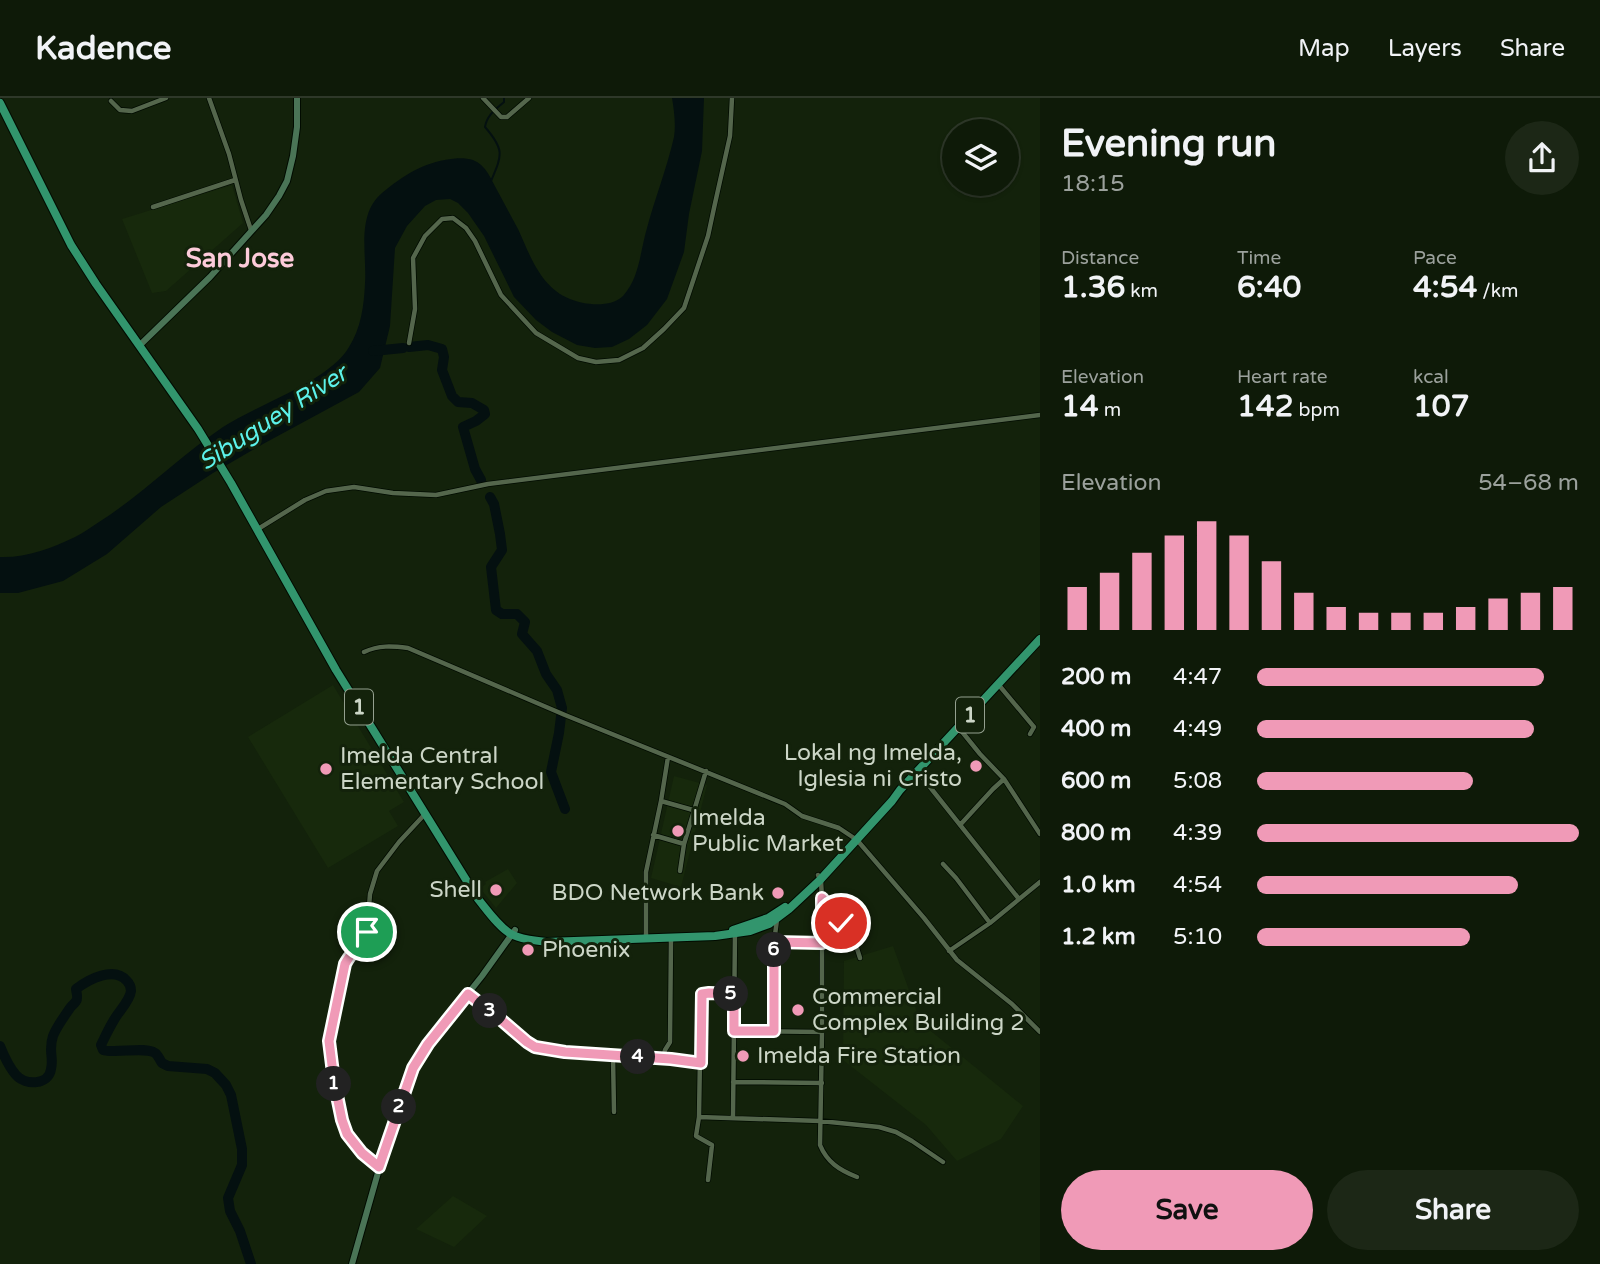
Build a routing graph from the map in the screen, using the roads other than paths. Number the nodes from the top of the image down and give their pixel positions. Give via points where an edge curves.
1 (166, 98) edge
2 (209, 98) edge
3 (297, 98) edge
4 (483, 98) edge
5 (530, 98) edge
6 (732, 98) edge
7 (111, 101) dead end
8 (0, 103) edge
9 (236, 180) junction
10 (153, 207) dead end
11 (251, 230) junction
12 (409, 343) dead end
13 (140, 345) junction
14 (1040, 415) edge
15 (257, 530) junction
16 (1040, 639) edge
17 (364, 652) dead end
18 (998, 684) junction
19 (959, 728) junction
20 (1030, 734) dead end
21 (668, 756) junction
22 (706, 771) junction
23 (918, 772) junction
24 (1004, 779) junction
25 (661, 801) junction
26 (693, 810) junction
27 (425, 814) junction
28 (960, 825) junction
29 (1040, 834) edge
30 (653, 835) junction
31 (855, 839) junction
32 (684, 844) junction
33 (943, 864) dead end
34 (680, 871) dead end
35 (819, 878) junction
36 (1040, 882) edge
37 (822, 898) junction
38 (1019, 899) junction
39 (777, 919) junction
40 (990, 923) junction
41 (513, 932) junction
42 (734, 932) junction
43 (646, 935) junction
44 (671, 938) junction
45 (774, 942) junction
46 (822, 943) junction
47 (949, 951) junction
48 (860, 958) dead end
49 (468, 994) junction
50 (734, 994) junction
51 (734, 1031) junction
52 (774, 1031) junction
53 (822, 1032) junction
54 (1040, 1032) edge
55 (612, 1056) junction
56 (664, 1058) junction
57 (701, 1063) junction
58 (733, 1082) junction
59 (822, 1083) junction
60 (614, 1112) dead end
61 (699, 1116) junction
62 (733, 1117) junction
63 (820, 1121) junction
64 (943, 1162) dead end
65 (379, 1167) junction
66 (857, 1177) dead end
67 (708, 1180) dead end
68 (352, 1264) edge

1 - 7 street via 132,111 120,110
2 - 9 street
3 - 11 main road via 296,136 287,181
4 - 5 street via 501,117
6 - 12 street via 730,136 708,236 684,308 643,348 619,360 596,362 578,358 537,333 501,295 475,241 453,218 442,219 413,258 415,309
8 - 13 highway, 1 via 71,245
9 - 10 street
9 - 11 street
11 - 13 main road
13 - 15 highway, 1 via 198,429
14 - 15 street via 488,484 436,495 355,487 326,491
15 - 27 highway, 1
16 - 18 highway, 1
17 - 21 street via 389,646 408,648
18 - 19 highway, 1
18 - 20 street via 1034,727
19 - 23 highway, 1
19 - 24 street
21 - 22 street
21 - 25 street
22 - 26 street
22 - 31 street
23 - 28 street
23 - 31 highway, 1
24 - 28 street
24 - 29 street
25 - 26 street
25 - 30 street
26 - 32 street
27 - 41 highway, 1 via 478,899
27 - 65 street via 377,871 367,932 345,964 330,1034 329,1052 344,1128 355,1146
28 - 38 street
30 - 32 street
30 - 43 street via 646,872
31 - 35 highway, 1
31 - 47 street
32 - 34 street
33 - 40 street
35 - 37 street
35 - 39 highway, 1
35 - 42 highway, 1 via 768,918
36 - 38 street
37 - 46 street
37 - 48 street via 855,939
38 - 40 street
39 - 42 highway, 1 via 750,932
39 - 45 street
40 - 47 street
41 - 43 highway, 1 via 544,937
41 - 44 highway, 1 via 546,942
41 - 49 main road
42 - 43 highway, 1
42 - 44 highway, 1
42 - 50 street
44 - 56 street via 670,1042
45 - 46 street
45 - 52 street
46 - 53 street
47 - 54 street
49 - 55 street via 535,1047
49 - 65 main road via 413,1068
50 - 51 street
50 - 57 street via 701,996
51 - 52 street
51 - 58 street
52 - 53 street
53 - 59 street
55 - 56 street
55 - 60 street
56 - 57 street
57 - 61 street
58 - 59 street
58 - 62 street
59 - 63 street
61 - 62 street
61 - 67 street via 696,1136 712,1145
62 - 63 street
63 - 64 street via 896,1132
63 - 66 street via 825,1156
65 - 68 main road

